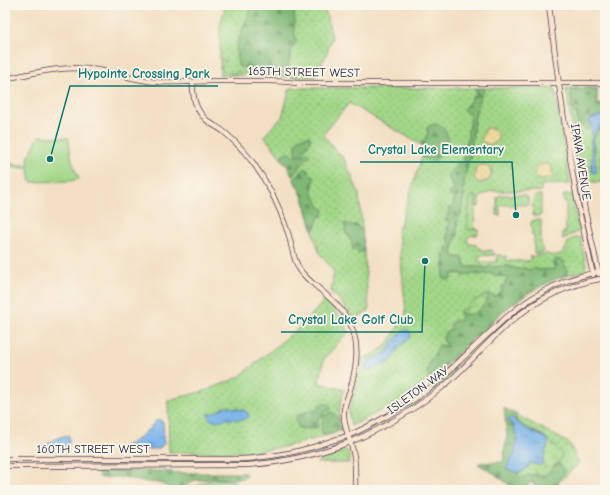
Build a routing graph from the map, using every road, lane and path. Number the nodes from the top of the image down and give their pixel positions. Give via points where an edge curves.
1 (549, 5) edge
2 (5, 80) edge
3 (193, 82) junction
4 (558, 83) junction
5 (605, 83) edge
6 (564, 118) junction
7 (605, 271) edge
8 (598, 272) junction
9 (593, 273) junction
10 (600, 279) edge
11 (349, 439) junction
12 (5, 459) edge
13 (181, 459) joint
14 (5, 466) edge
15 (180, 466) joint
16 (355, 490) edge

1 - 4 street, IPAVA AVENUE
2 - 3 street, 165TH STREET WEST via 42,71 75,68 151,82
3 - 4 street, 165TH STREET WEST
3 - 11 street via 193,99 201,114 238,145 254,163 269,187 285,222 299,268 336,304 351,327 357,360 344,410
4 - 5 street, 165TH STREET WEST
4 - 6 street, IPAVA AVENUE
6 - 8 street, IPAVA AVENUE via 573,147
6 - 9 street, IPAVA AVENUE via 576,195
7 - 8 street, ISLETON WAY
8 - 9 street, ISLETON WAY
8 - 10 street, IPAVA AVENUE
9 - 10 street, IPAVA AVENUE
9 - 11 street, ISLETON WAY via 558,284 537,295 508,316 426,391
10 - 11 street, ISLETON WAY via 571,286 533,305 426,399 395,420
11 - 13 street, ISLETON WAY via 275,456
11 - 15 street, ISLETON WAY via 311,455 290,460 231,466
11 - 16 street via 355,458
12 - 13 street, 160TH STREET WEST
14 - 15 street, 160TH STREET WEST

